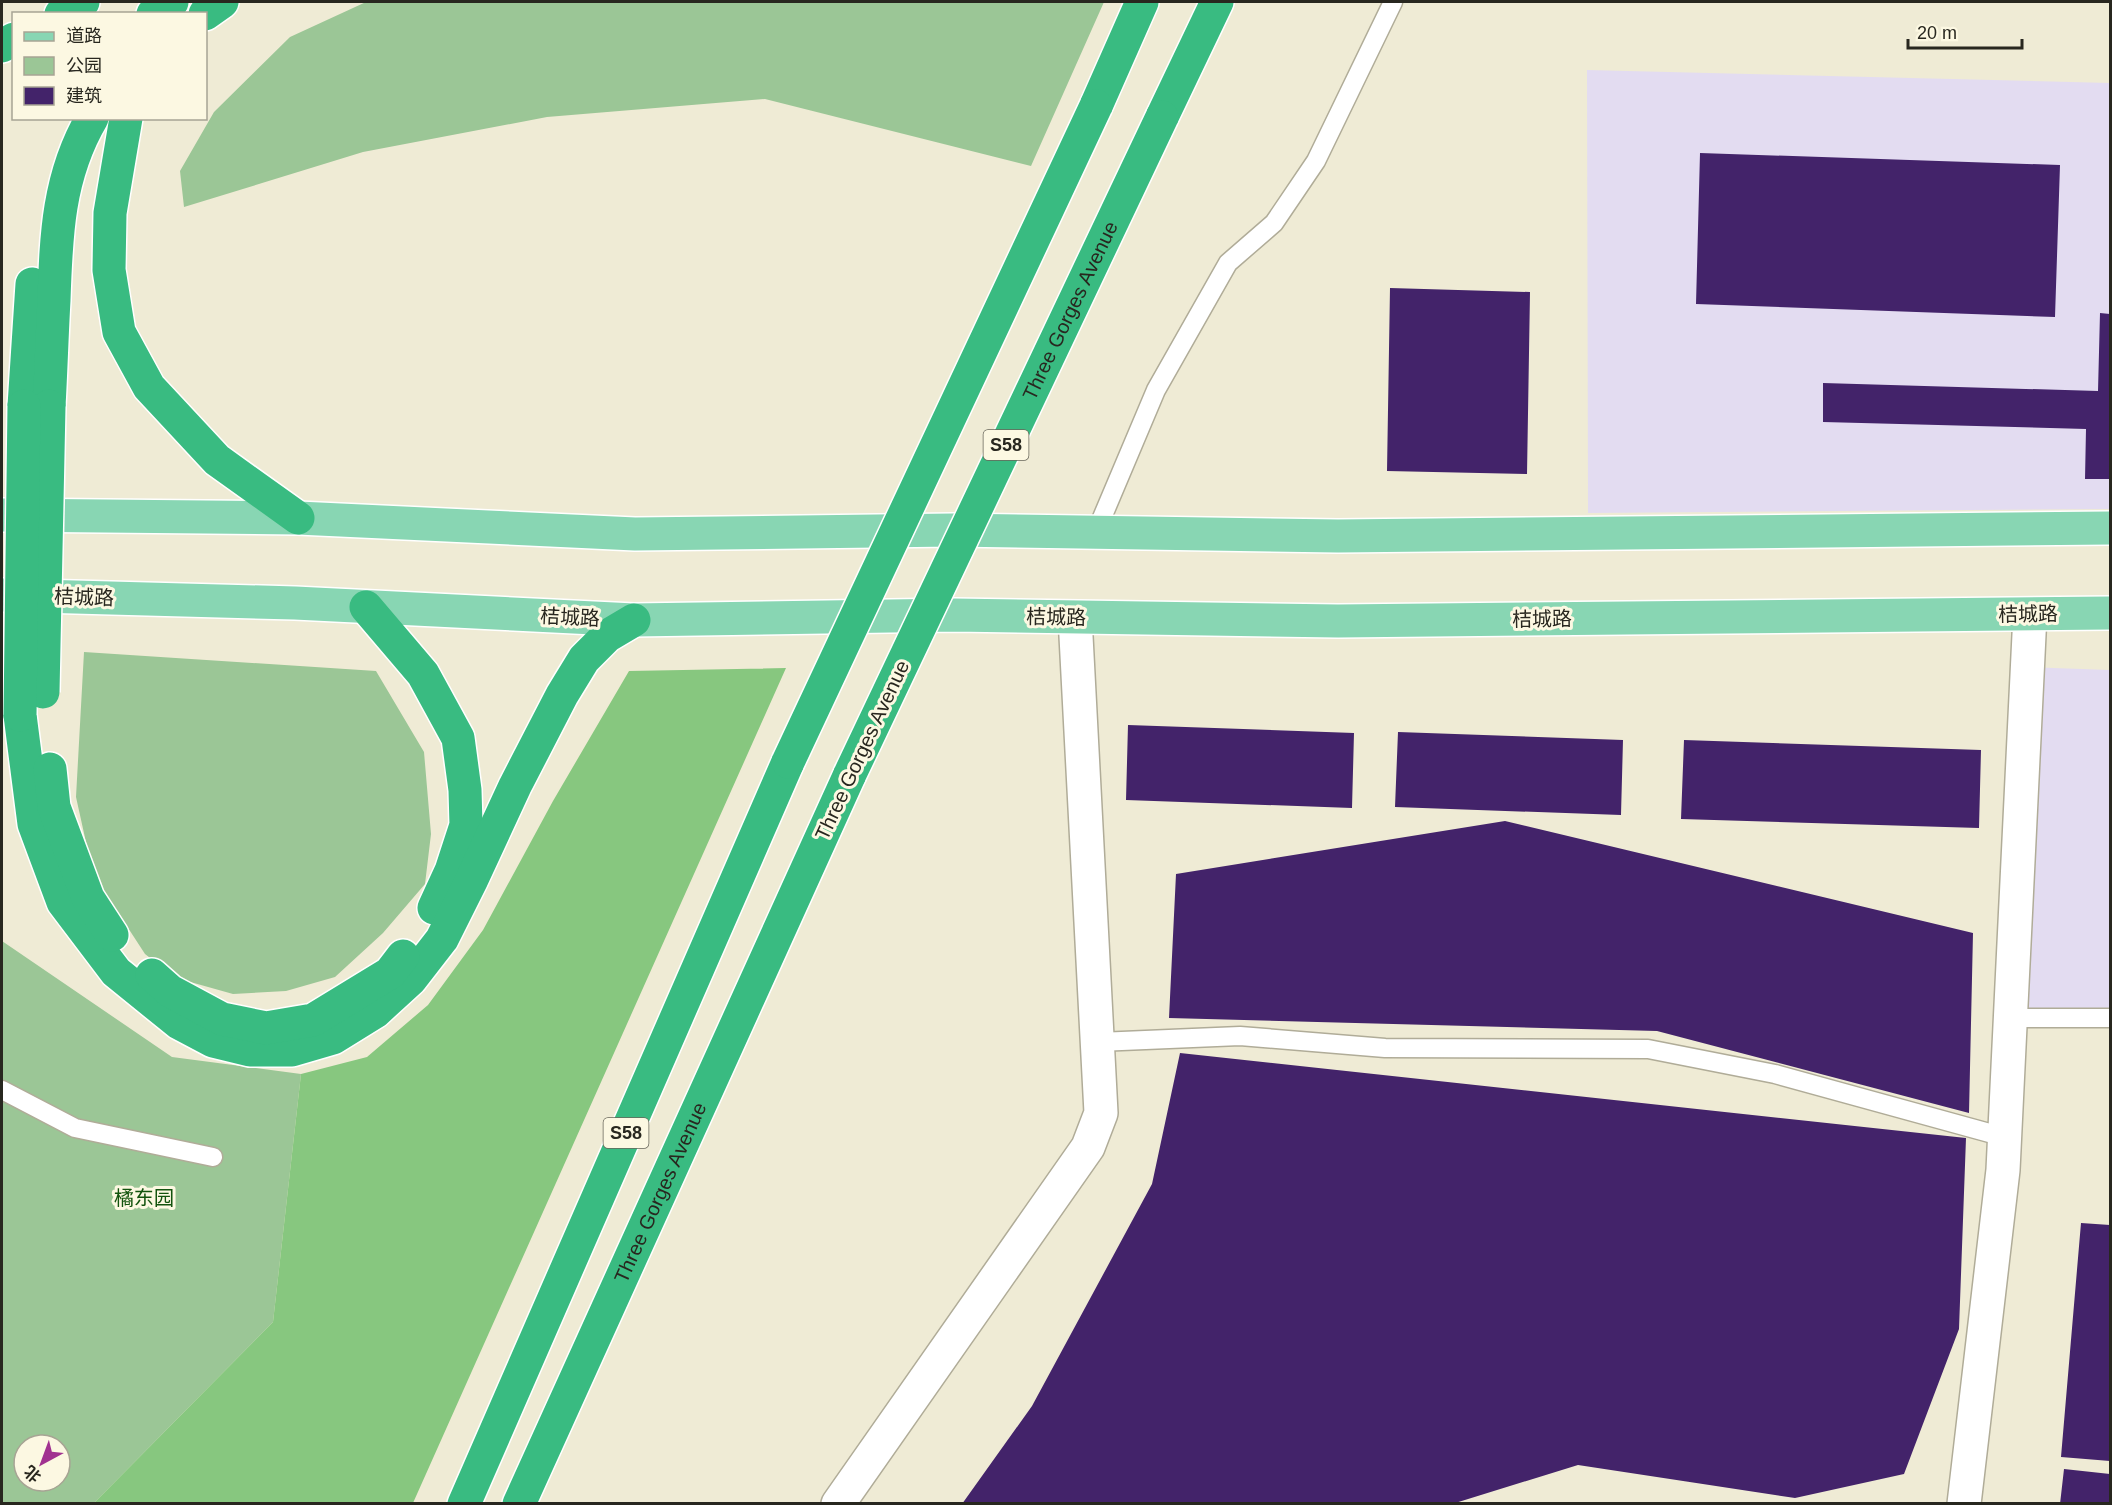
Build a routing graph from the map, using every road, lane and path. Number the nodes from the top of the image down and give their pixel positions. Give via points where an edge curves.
1 (83, 2) edge
2 (172, 2) edge
3 (222, 2) edge
4 (1142, 2) edge
5 (1217, 2) edge
6 (1393, 2) edge
7 (65, 12) edge
8 (156, 12) edge
9 (207, 13) edge
10 (65, 120) edge
11 (91, 120) edge
12 (126, 120) edge
13 (37, 406) junction
14 (2, 514) edge
15 (298, 518) junction
16 (2110, 528) edge
17 (1096, 532) junction
18 (2, 595) edge
19 (366, 607) junction
20 (2110, 613) edge
21 (2030, 614) junction
22 (1075, 617) junction
23 (634, 620) junction
24 (32, 713) junction
25 (2010, 1018) junction
26 (2110, 1018) edge
27 (1098, 1042) junction
28 (2, 1090) edge
29 (2004, 1137) junction
30 (213, 1157) dead end
31 (464, 1503) edge
32 (519, 1503) edge
33 (838, 1503) edge
34 (1964, 1503) edge

1 - 7 highway
2 - 8 highway
3 - 9 highway
4 - 31 highway, S58, bridge via 788,762
5 - 32 highway, Three Gorges Avenue / S58, bridge via 850,774
6 - 17 lane via 1317,161 1274,223 1228,262 1156,390
10 - 13 highway via 44,183 36,234
11 - 13 highway via 79,140 67,177 57,228
12 - 15 highway via 110,213 109,270 119,332 149,387 217,460
13 - 24 highway, bridge
14 - 15 main road
15 - 17 main road via 635,534
16 - 17 main road via 1338,536
18 - 19 main road, 桔城路
19 - 23 main road, 桔城路
19 - 24 highway via 423,674 458,738 466,825 452,871 425,928 390,973 313,1020 266,1028 222,1019 170,991 123,951 88,898 54,807
20 - 21 main road, 桔城路
21 - 22 main road, 桔城路 via 1338,621
21 - 25 street
22 - 23 main road, 桔城路
22 - 27 street
23 - 24 highway via 608,636 584,659 515,786 442,939 411,979 375,1012 333,1038 292,1050 250,1050 213,1041 179,1023 116,972 63,902 34,824
25 - 26 lane
25 - 29 street
27 - 29 lane via 1240,1036 1385,1048 1648,1049 1775,1074
27 - 33 street via 1101,1113 1088,1147
28 - 30 lane via 75,1128
29 - 34 street

